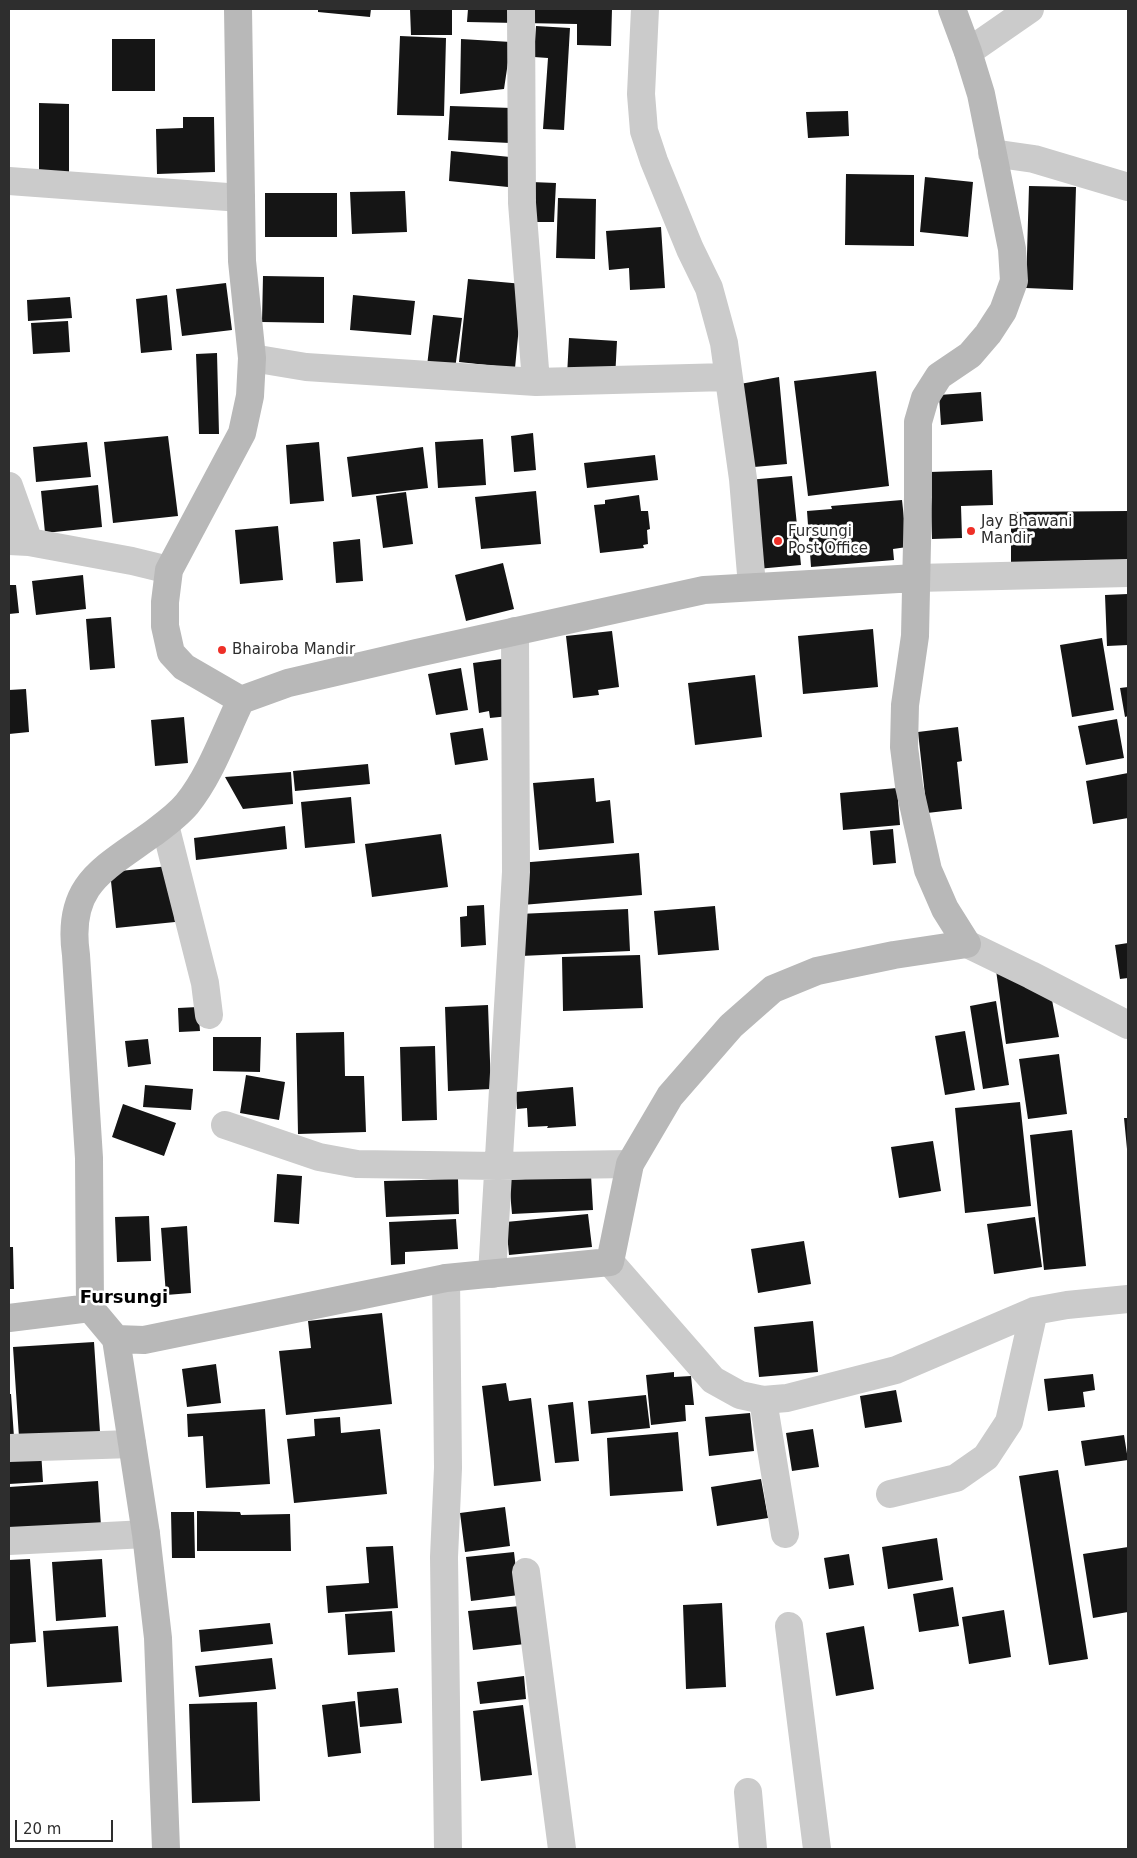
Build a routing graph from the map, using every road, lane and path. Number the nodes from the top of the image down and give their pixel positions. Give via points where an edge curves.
1 (238, 9) edge
2 (521, 9) edge
3 (645, 9) edge
4 (952, 9) edge
5 (1030, 9) edge
6 (968, 52) junction
7 (992, 152) junction
8 (9, 181) edge
9 (1128, 187) edge
10 (241, 198) junction
11 (252, 358) junction
12 (728, 377) junction
13 (536, 382) junction
14 (9, 486) edge
15 (19, 542) edge
16 (169, 570) junction
17 (1128, 573) edge
18 (916, 578) junction
19 (752, 586) junction
20 (515, 631) junction
21 (241, 700) junction
22 (165, 825) junction
23 (967, 944) junction
24 (209, 1015) dead end
25 (1128, 1025) edge
26 (225, 1125) dead end
27 (630, 1164) junction
28 (498, 1166) junction
29 (610, 1262) junction
30 (492, 1274) junction
31 (446, 1278) junction
32 (1128, 1299) edge
33 (90, 1308) junction
34 (1034, 1311) junction
35 (9, 1318) edge
36 (116, 1339) junction
37 (763, 1400) junction
38 (132, 1444) junction
39 (9, 1448) edge
40 (890, 1494) dead end
41 (146, 1534) junction
42 (785, 1534) dead end
43 (9, 1541) edge
44 (526, 1572) dead end
45 (789, 1626) dead end
46 (748, 1792) dead end
47 (166, 1849) edge
48 (448, 1849) edge
49 (562, 1849) edge
50 (753, 1849) edge
51 (817, 1849) edge

1 - 10 street
2 - 13 street via 522,203
3 - 12 street via 641,94 644,131 690,249 709,288 724,343
4 - 6 street
5 - 6 street
6 - 7 street via 981,94
7 - 9 street via 1034,159
7 - 18 street via 1012,249 1014,281 1003,311 988,334 970,355 939,376 925,398 918,422
8 - 10 street
10 - 11 street via 242,260
11 - 13 street via 306,367
11 - 16 street via 250,396 242,433
12 - 13 street
12 - 19 street via 743,479
14 - 15 street
15 - 16 street
16 - 21 street via 165,626 171,653 184,668
17 - 18 street
18 - 19 street
18 - 23 street via 915,636 905,705 904,748 909,786 928,870 945,909
19 - 20 street via 704,590
20 - 21 street via 288,683
20 - 28 street via 516,872
21 - 22 street via 205,778 186,805
22 - 24 street via 205,983
22 - 33 street via 102,870 86,887 77,909 73,934 89,1158
23 - 25 street
23 - 27 street via 894,955 818,972 773,989 731,1026 670,1096
26 - 28 street via 319,1157 356,1164
27 - 28 street
27 - 29 street
28 - 30 street
29 - 30 street
29 - 37 street via 713,1380 740,1395
30 - 31 street
31 - 36 street via 144,1340
31 - 48 street via 448,1468 444,1557
32 - 34 street via 1067,1304
33 - 35 street
33 - 36 street
34 - 37 street via 896,1370 787,1398
34 - 40 street via 1009,1422 986,1457 956,1478
36 - 38 street
37 - 42 street
38 - 39 street
38 - 41 street
41 - 43 street
41 - 47 street via 158,1638
44 - 49 street
45 - 51 street
46 - 50 street

